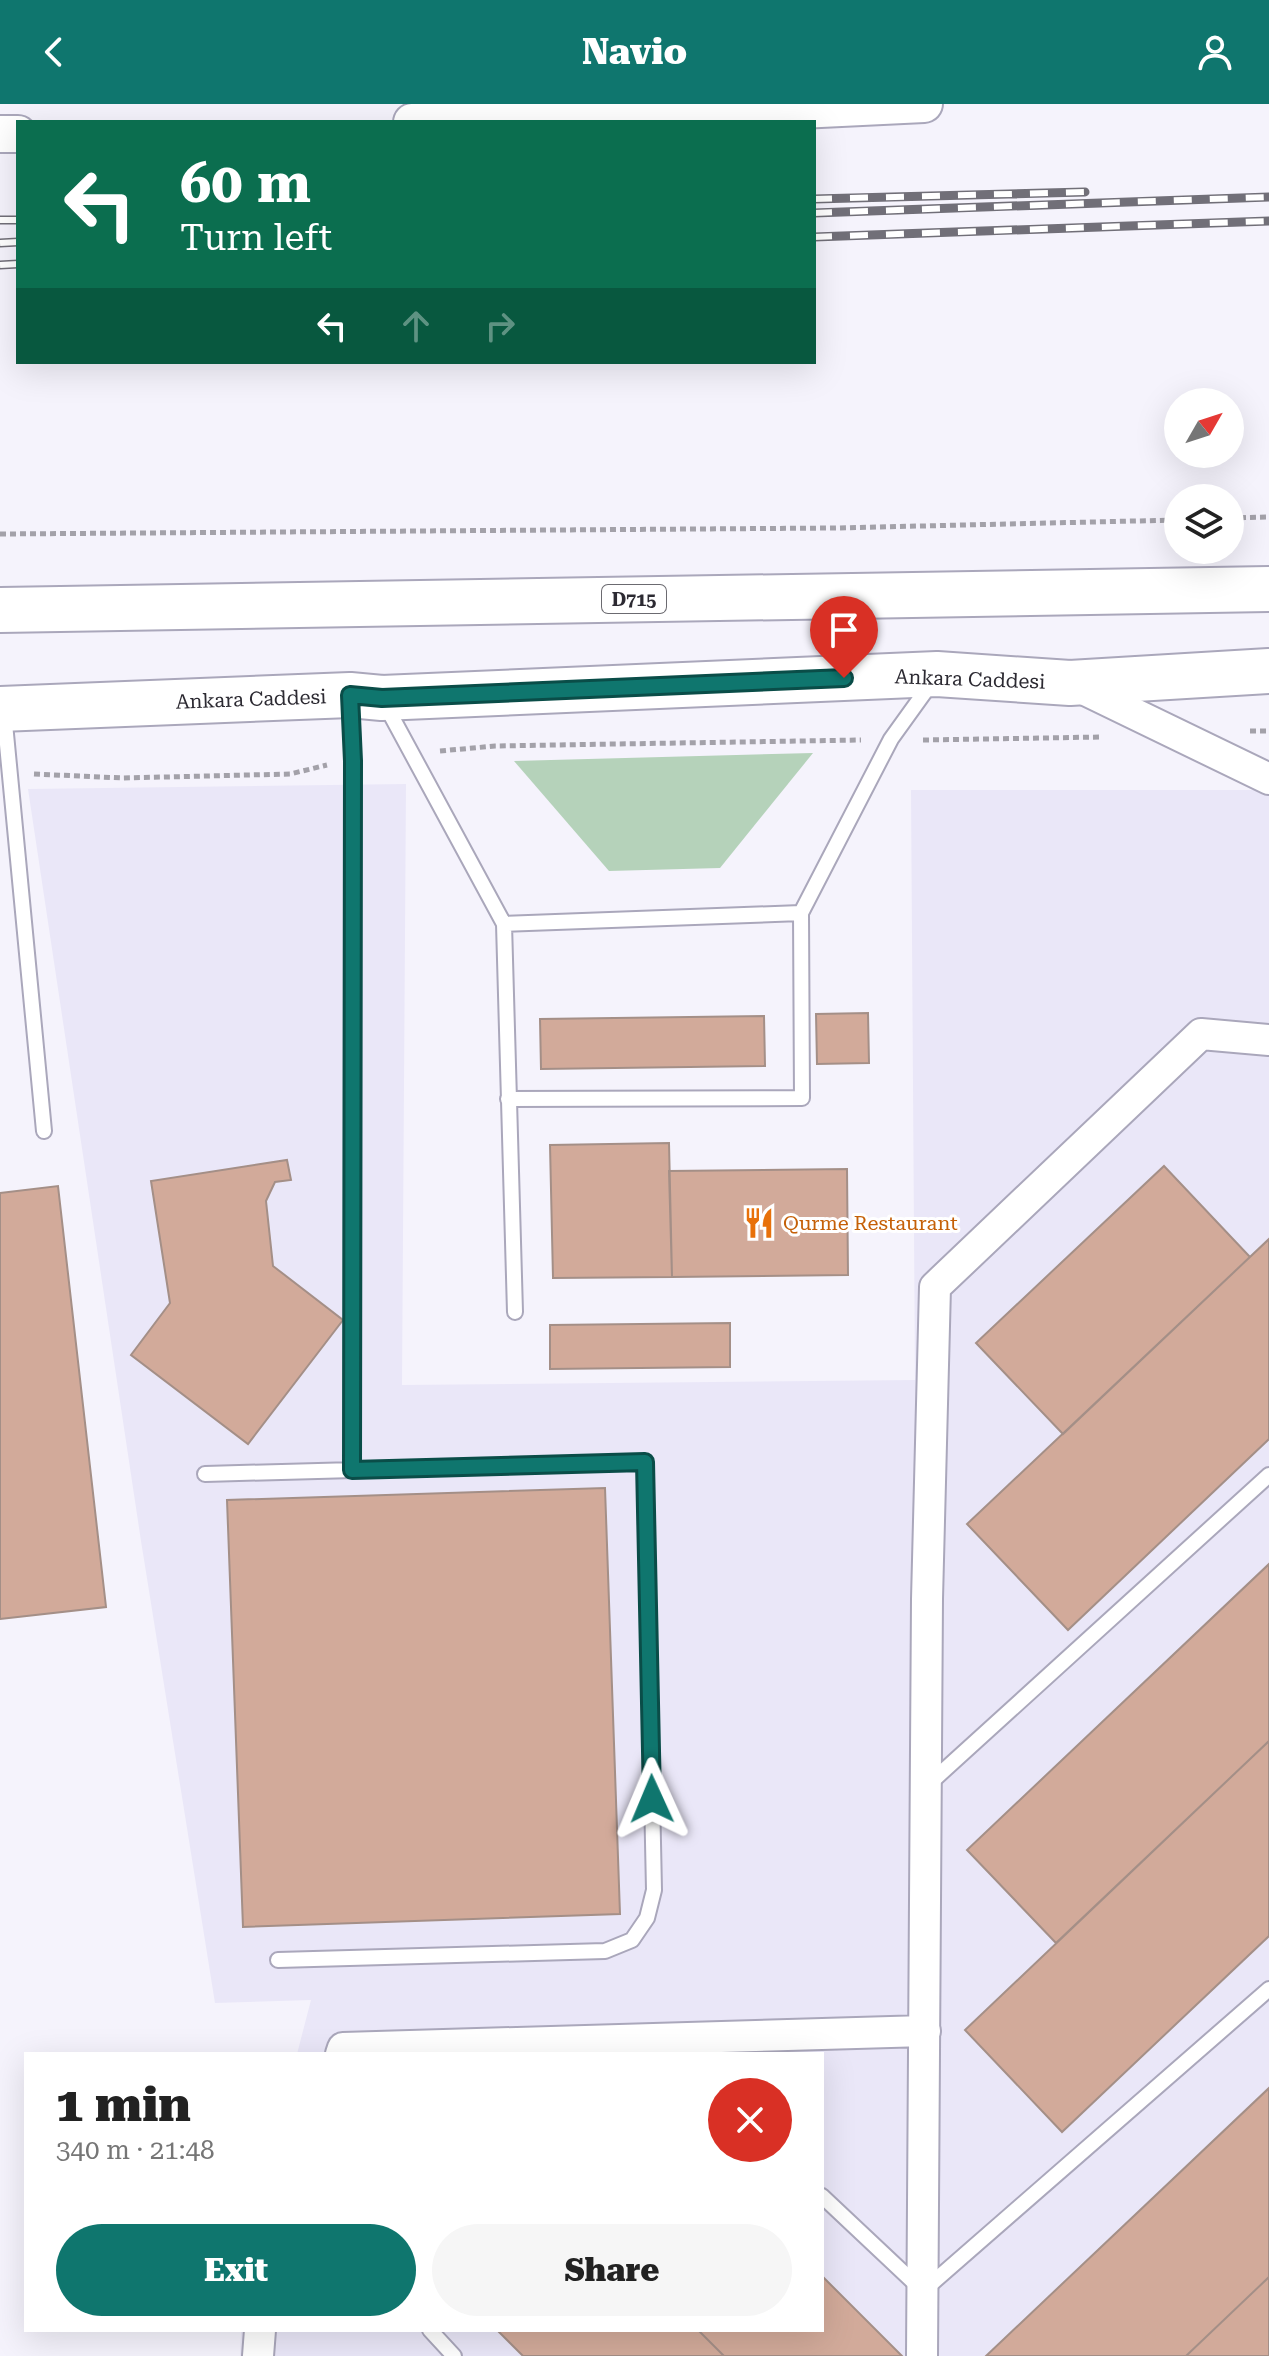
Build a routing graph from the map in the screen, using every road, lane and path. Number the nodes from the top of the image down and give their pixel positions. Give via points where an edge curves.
1 (924, 104) edge
2 (477, 120) edge
3 (1269, 517) edge
4 (1244, 518) edge
5 (1164, 520) edge
6 (0, 534) edge
7 (1269, 589) edge
8 (0, 610) edge
9 (1269, 671) edge
10 (937, 674) junction
11 (1070, 683) junction
12 (366, 697) junction
13 (2, 709) edge
14 (1269, 731) edge
15 (1110, 736) dead end
16 (891, 739) junction
17 (1191, 742) junction
18 (412, 753) junction
19 (353, 761) junction
20 (9, 773) junction
21 (1269, 779) edge
22 (801, 913) junction
23 (504, 924) junction
24 (1269, 1040) edge
25 (508, 1099) junction
26 (44, 1131) dead end
27 (515, 1312) dead end
28 (352, 1470) junction
29 (205, 1474) dead end
30 (1269, 1475) edge
31 (926, 1787) junction
32 (278, 1960) dead end
33 (1269, 1989) edge
34 (925, 2031) junction
35 (663, 2046) edge
36 (342, 2052) edge
37 (824, 2198) edge
38 (923, 2291) junction
39 (260, 2332) edge
40 (432, 2332) edge
41 (258, 2356) edge
42 (454, 2356) edge
43 (922, 2356) edge

1 - 2 street
3 - 4 path
5 - 6 path via 803,529
7 - 8 highway, D715
9 - 11 highway, Ankara Caddesi
10 - 11 highway, Ankara Caddesi
10 - 12 highway, Ankara Caddesi
10 - 16 lane
11 - 17 street
12 - 13 highway, Ankara Caddesi
12 - 18 lane
12 - 19 lane
13 - 20 lane
14 - 17 path via 1212,732
15 - 16 path
16 - 18 path via 495,746
16 - 22 lane
17 - 21 street
18 - 23 lane
19 - 20 path via 290,774 123,778
19 - 28 lane
20 - 26 lane
22 - 23 lane
22 - 25 lane via 802,1098
23 - 25 lane
24 - 31 street via 1201,1034 935,1287
25 - 27 lane
28 - 29 lane
28 - 32 lane via 645,1462 654,1890 647,1918 632,1940 605,1951
30 - 31 lane
31 - 34 street
33 - 38 lane
34 - 35 street
34 - 38 street
35 - 36 street
37 - 38 lane
38 - 43 street
39 - 41 street
40 - 42 lane

